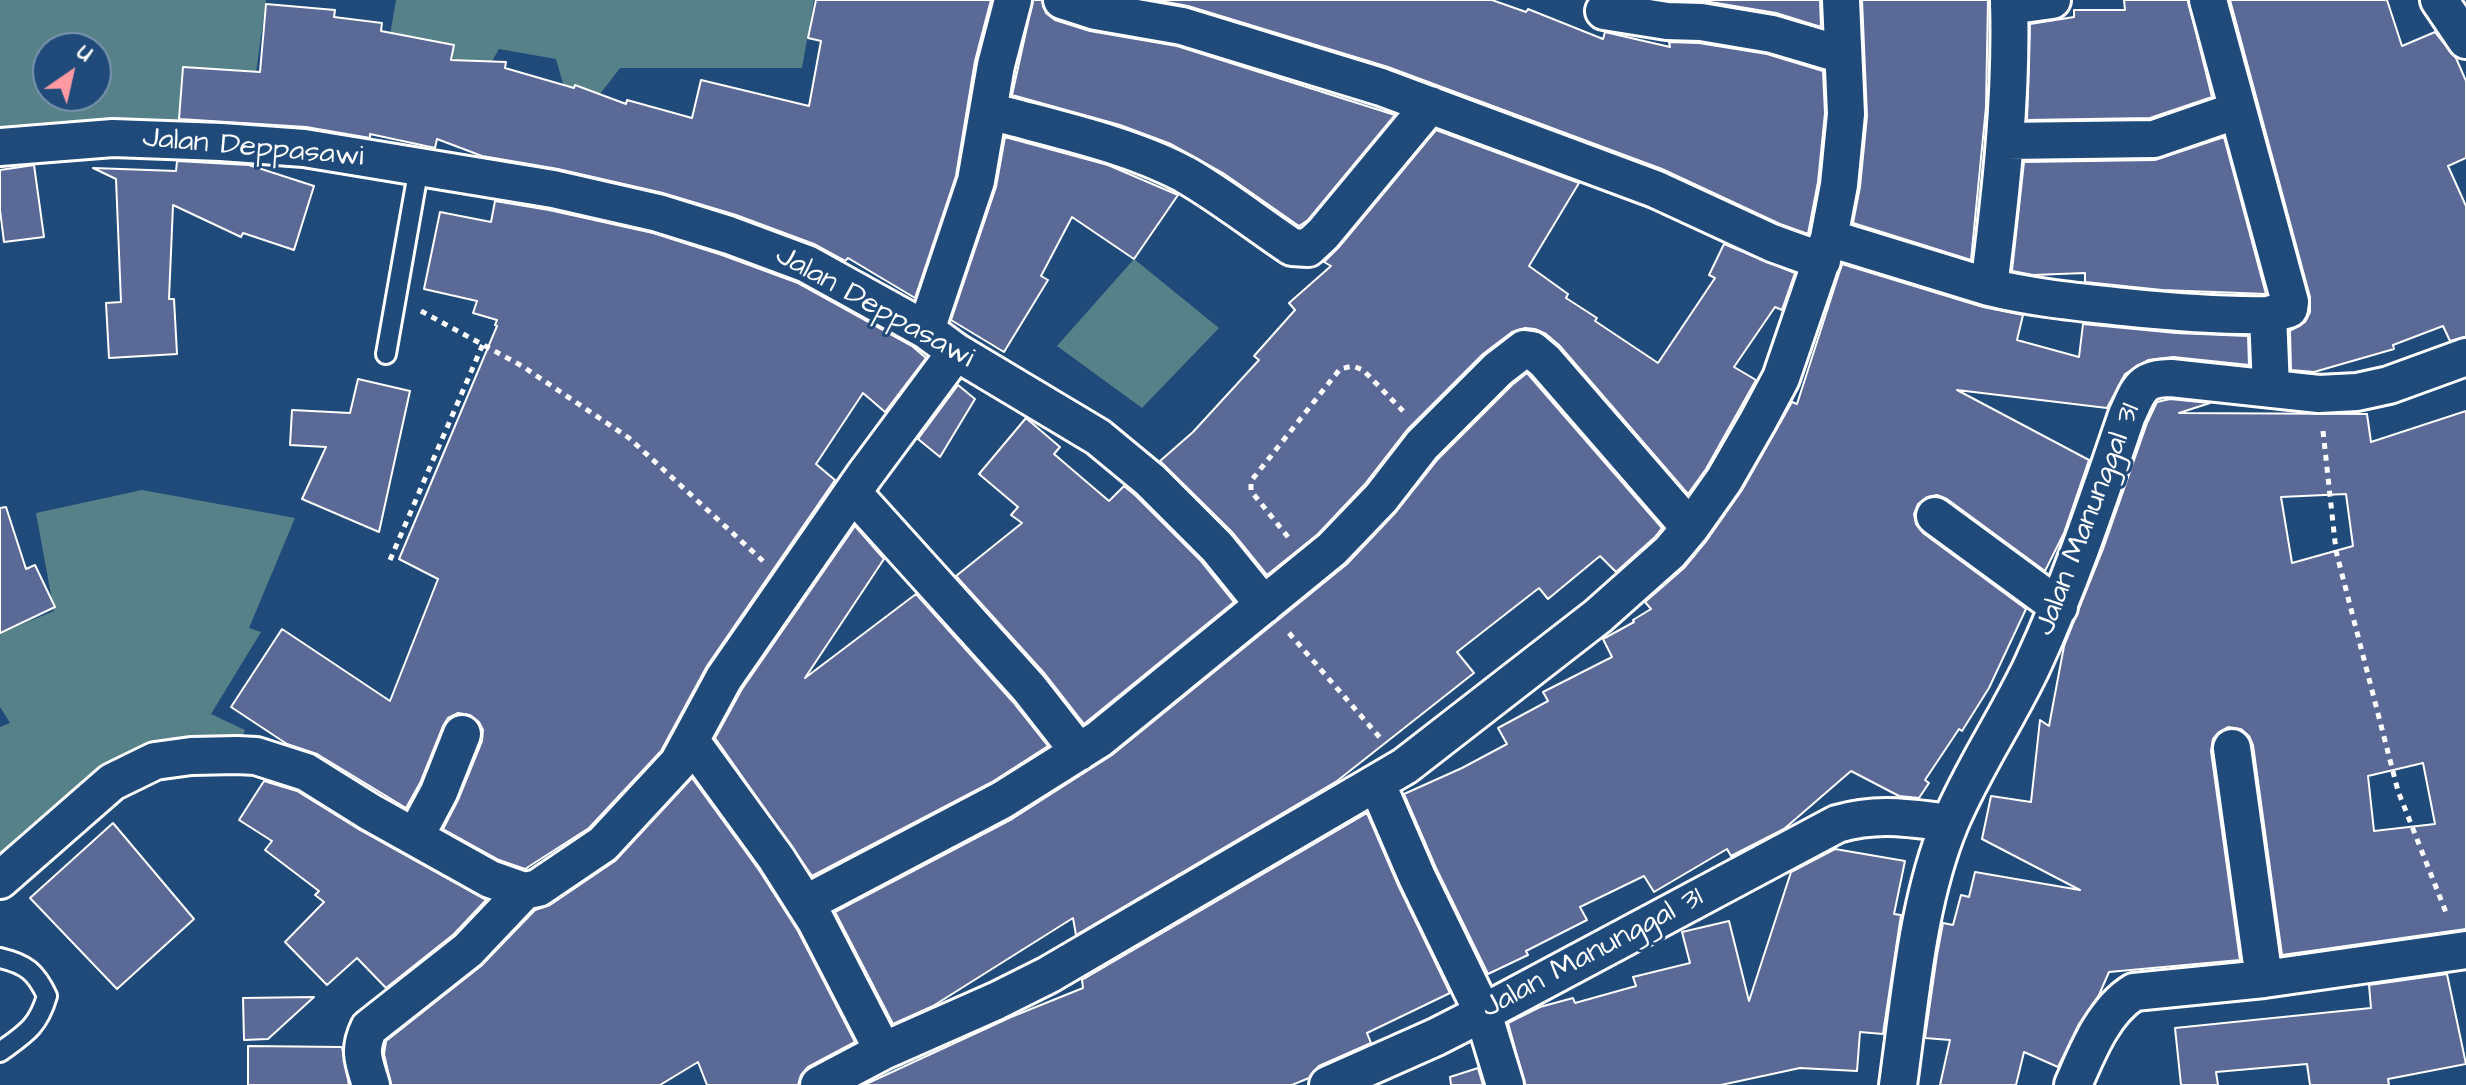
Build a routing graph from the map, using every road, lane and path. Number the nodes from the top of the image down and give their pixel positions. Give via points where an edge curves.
1 (1013, 0) edge
2 (1062, 0) edge
3 (1841, 0) edge
4 (2052, 0) edge
5 (2208, 0) edge
6 (2439, 0) edge
7 (2009, 3) edge
8 (1604, 11) dead end
9 (2466, 40) edge
10 (1843, 55) junction
11 (1430, 105) junction
12 (2238, 110) junction
13 (990, 111) junction
14 (2005, 141) junction
15 (0, 147) edge
16 (419, 167) junction
17 (1825, 249) junction
18 (1989, 287) junction
19 (396, 300) junction
20 (2268, 315) junction
21 (926, 330) junction
22 (483, 344) junction
23 (956, 352) junction
24 (386, 354) dead end
25 (2466, 357) edge
26 (2271, 388) junction
27 (2319, 394) junction
28 (1429, 437) junction
29 (853, 493) junction
30 (1935, 516) dead end
31 (1690, 528) junction
32 (1297, 542) dead end
33 (390, 560) dead end
34 (790, 586) junction
35 (1264, 605) junction
36 (2059, 607) junction
37 (462, 734) dead end
38 (691, 741) junction
39 (2232, 748) dead end
40 (1079, 752) junction
41 (1391, 775) junction
42 (1950, 823) junction
43 (415, 837) junction
44 (0, 880) edge
45 (524, 891) junction
46 (805, 904) junction
47 (2464, 955) edge
48 (0, 958) edge
49 (2264, 979) junction
50 (1483, 1013) junction
51 (883, 1051) junction
52 (0, 1052) edge
53 (371, 1085) edge
54 (819, 1085) edge
55 (1328, 1085) edge
56 (1505, 1085) edge
57 (1898, 1085) edge
58 (2073, 1085) edge

1 - 13 street
2 - 11 street via 1182,26
3 - 10 street
4 - 7 street
5 - 12 street
6 - 9 street
7 - 14 street
8 - 10 street via 1772,34
10 - 17 street via 1846,114
11 - 13 street via 1308,248 1292,247 1183,174 1095,141
11 - 17 street via 1655,189 1772,243
12 - 14 street via 2154,139
12 - 20 street via 2290,302 2289,309
13 - 21 street via 969,206
14 - 18 street
15 - 16 street, Jalan Deppasawi via 113,138 221,142 304,148
16 - 19 lane
16 - 21 street, Jalan Deppasawi via 568,193 729,235 807,264
17 - 18 street
17 - 31 street via 1781,378 1724,480
18 - 20 street via 2036,298 2172,312
19 - 22 path
19 - 24 lane
20 - 26 street
21 - 23 street, Jalan Deppasawi
22 - 33 path
22 - 34 path via 629,438
23 - 29 street
23 - 35 street, Jalan Deppasawi via 1098,437 1217,547
25 - 27 street, Jalan Manunggal 31 via 2389,385
26 - 27 street, Jalan Manunggal 31
26 - 36 street, Jalan Manunggal 31 via 2171,378 2154,378 2140,387
27 - 47 path via 2343,581 2398,791
28 - 31 street via 1517,353 1532,350
28 - 32 path via 1363,370 1340,369 1251,481 1251,491
28 - 35 street via 1349,534
29 - 34 street
29 - 40 street via 1029,688
30 - 36 street
31 - 41 street via 1598,616
34 - 38 street via 714,694
35 - 40 street
35 - 41 path
36 - 42 street, Jalan Manunggal 31
37 - 43 street
38 - 45 street via 654,792 603,844 538,888
38 - 46 street
39 - 49 street
40 - 46 street via 1002,800
41 - 50 street via 1417,877
41 - 51 street via 1048,975
42 - 50 street, Jalan Manunggal 31 via 1890,815 1837,824
42 - 57 street, Jalan Manunggal 31 via 1930,886
43 - 44 street via 306,772 256,756 191,756 155,761 112,782
43 - 45 street via 498,883
45 - 53 street via 468,950 369,1028 362,1043
46 - 51 street
47 - 49 street
48 - 52 lane via 18,962 38,977 47,996 40,1018
49 - 58 street via 2134,992 2108,1018
50 - 55 street, Jalan Manunggal 31
50 - 56 street
51 - 54 street

